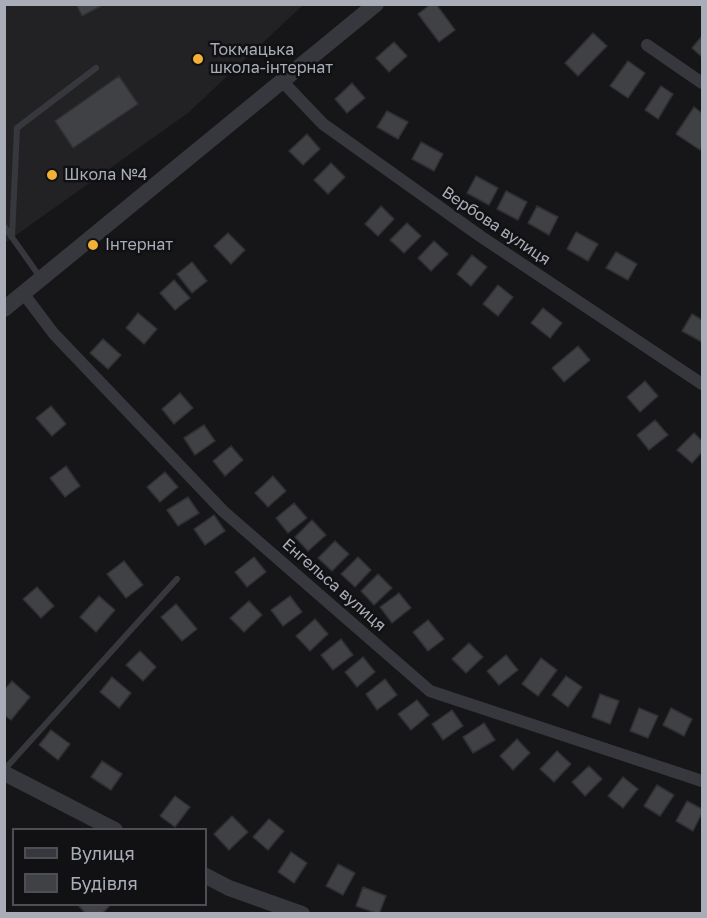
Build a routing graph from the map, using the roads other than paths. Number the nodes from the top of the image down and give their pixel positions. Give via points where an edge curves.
1 (376, 4) edge
2 (647, 45) dead end
3 (96, 68) dead end
4 (282, 81) junction
5 (702, 82) edge
6 (4, 226) edge
7 (12, 237) junction
8 (40, 278) junction
9 (22, 293) junction
10 (4, 309) edge
11 (702, 384) edge
12 (177, 579) dead end
13 (4, 771) edge
14 (702, 782) edge
15 (111, 828) edge
16 (207, 877) edge
17 (302, 914) edge

1 - 4 street
2 - 5 street
3 - 7 lane via 17,128
4 - 8 street
4 - 11 street, Вербова вулиця via 323,124 480,236
6 - 7 lane
7 - 8 lane
8 - 9 street
9 - 10 street
9 - 14 street, Енгельса вулиця via 54,334 223,511 430,691
12 - 13 lane
13 - 15 street
16 - 17 street

